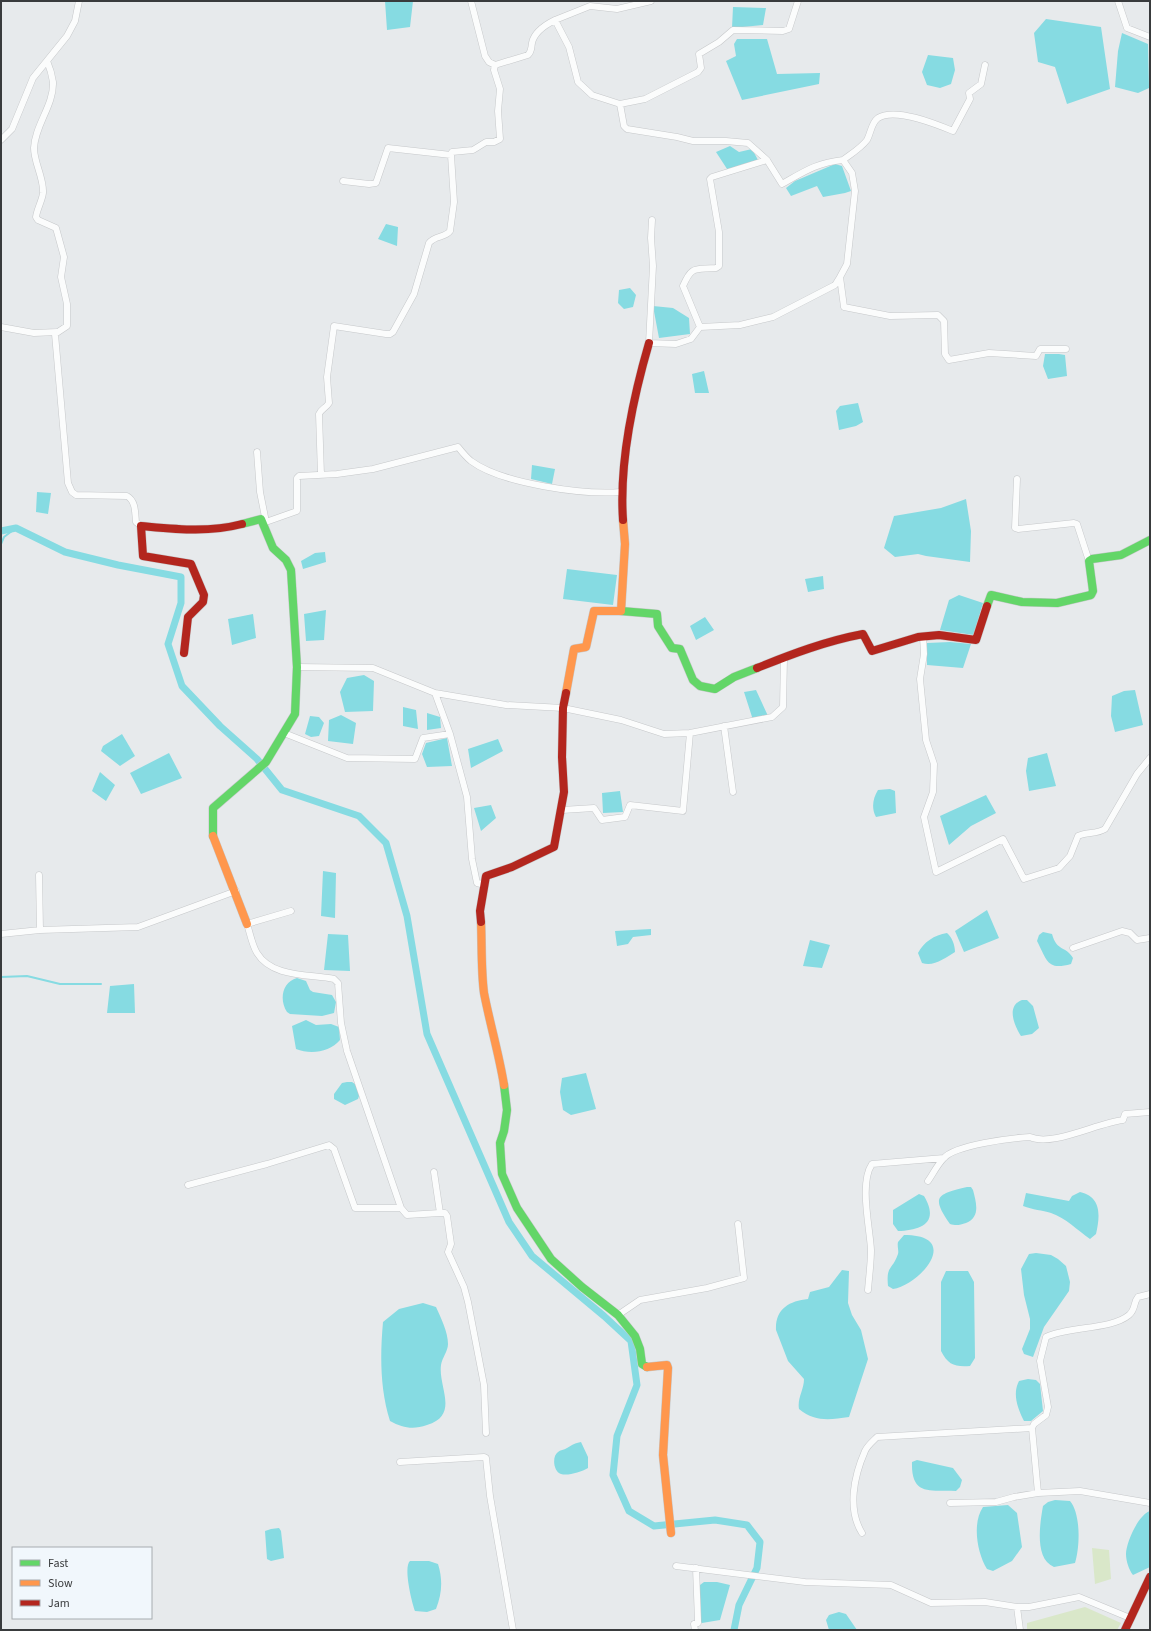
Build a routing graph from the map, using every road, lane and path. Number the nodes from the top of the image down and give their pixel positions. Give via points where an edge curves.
1 (79, 1) edge
2 (471, 1) edge
3 (649, 1) edge
4 (798, 1) edge
5 (1118, 1) edge
6 (589, 4) edge
7 (554, 20) junction
8 (1150, 37) edge
9 (47, 61) junction
10 (495, 65) junction
11 (985, 65) dead end
12 (620, 104) junction
13 (1, 140) edge
14 (451, 154) junction
15 (767, 160) junction
16 (843, 160) junction
17 (343, 181) dead end
18 (652, 220) dead end
19 (840, 277) junction
20 (1, 327) edge
21 (700, 327) junction
22 (57, 332) junction
23 (650, 343) junction
24 (1066, 349) dead end
25 (257, 452) dead end
26 (321, 475) junction
27 (1017, 479) dead end
28 (621, 492) junction
29 (265, 523) junction
30 (141, 526) junction
31 (1150, 540) edge
32 (1089, 562) junction
33 (621, 611) junction
34 (923, 636) junction
35 (184, 653) dead end
36 (784, 658) junction
37 (297, 667) junction
38 (435, 693) junction
39 (563, 708) junction
40 (724, 726) junction
41 (284, 733) junction
42 (690, 733) junction
43 (450, 734) junction
44 (1150, 758) edge
45 (733, 792) dead end
46 (562, 810) junction
47 (39, 875) dead end
48 (485, 885) junction
49 (236, 891) junction
50 (291, 911) dead end
51 (247, 924) junction
52 (40, 930) junction
53 (1, 934) edge
54 (1150, 938) edge
55 (1073, 948) dead end
56 (1150, 1112) edge
57 (944, 1158) junction
58 (434, 1172) dead end
59 (928, 1181) dead end
60 (188, 1185) dead end
61 (401, 1208) junction
62 (440, 1212) junction
63 (738, 1224) dead end
64 (868, 1290) dead end
65 (1150, 1294) edge
66 (618, 1315) junction
67 (1032, 1428) junction
68 (486, 1433) dead end
69 (400, 1462) dead end
70 (1038, 1493) junction
71 (950, 1502) dead end
72 (1150, 1503) edge
73 (670, 1530) dead end
74 (862, 1533) dead end
75 (676, 1566) dead end
76 (696, 1568) junction
77 (1150, 1577) edge
78 (1016, 1608) junction
79 (1130, 1618) junction
80 (513, 1630) edge
81 (695, 1630) edge
82 (1020, 1630) edge
83 (1125, 1630) edge

1 - 9 street via 70,31
2 - 10 street via 486,56 489,62
3 - 6 street via 617,8
4 - 12 street via 789,29 732,30 699,54 701,65 698,72 645,99
5 - 8 street via 1127,28
6 - 7 street
7 - 10 street via 534,36 532,50 528,55
7 - 12 street via 570,47 578,82 592,95
9 - 13 street via 33,78 12,129
9 - 22 street via 53,84 36,137 35,154 43,194 36,217 56,228 64,257 61,277 67,304 67,326
10 - 14 street via 500,89 500,139 486,142 473,150
11 - 16 street via 981,84 969,93 970,99 953,131 910,116 892,114 877,118 867,139
12 - 15 street via 624,126 627,129 693,141 726,140 748,143
14 - 17 street via 388,148 374,185
14 - 26 street via 454,202 450,231 448,234 432,238 429,243 414,294 393,332 386,334 334,326 327,376 329,403 319,414
15 - 16 street via 782,184 818,165
15 - 21 street via 710,178 719,232 719,266 692,270 683,286
16 - 19 street via 852,173 855,190 848,264
18 - 23 street
19 - 21 street via 835,285 773,317 740,325
19 - 24 street via 844,307 890,316 938,315 944,321 945,354 949,360 990,354 1036,356 1040,349
20 - 22 street via 34,332
21 - 23 street via 691,339 676,344
22 - 30 street via 55,334 68,483 76,496 131,498 136,522
23 - 28 main road via 635,391
25 - 29 street
26 - 28 street via 373,469 458,447 472,461 494,472 537,485 603,493
26 - 29 street via 299,476 297,511
27 - 32 street via 1015,528 1018,530 1077,524
28 - 33 main road via 625,544
29 - 30 main road via 258,519 228,528 200,531
29 - 37 main road via 273,548 286,560 291,570
30 - 35 main road via 143,556 190,564 204,594 203,602 188,617
31 - 32 main road via 1121,555 1092,559
32 - 34 main road via 1093,591 1091,595 1057,603 1022,602 991,596 976,640
33 - 36 main road via 657,614 658,626 672,648 680,649 693,680 700,686 715,689 734,677
33 - 39 main road via 594,611 586,647 574,649
34 - 36 main road via 872,651 863,634 833,640
34 - 44 street via 924,654 920,679 926,740 934,764 933,792 924,816 936,872 1003,839 1024,879 1059,868 1070,856 1078,836 1083,833 1097,834 1105,829 1137,774
36 - 40 street via 782,707 772,717
37 - 38 street via 373,668
37 - 41 main road via 295,714
38 - 39 street via 506,705
38 - 43 street
39 - 42 street via 621,720 664,734
39 - 46 main road
40 - 42 street
40 - 45 street
41 - 43 street via 348,758 415,759 423,738
41 - 49 main road via 266,762 213,808 213,837
42 - 46 street via 683,811 630,805 625,817 602,820 595,808
43 - 48 street via 467,797 472,859 477,884
46 - 48 main road via 554,847 486,876
47 - 52 street
48 - 66 main road via 480,911 484,990 500,1058 507,1110 500,1143 502,1174 518,1208 551,1259
49 - 51 main road
49 - 52 street via 138,927
50 - 51 street
51 - 61 street via 257,954 272,967 295,975 319,976 338,983 341,1023 347,1051
52 - 53 street
54 - 55 street via 1137,940 1130,933 1122,931
56 - 57 street via 1125,1114 1122,1120 1062,1138 995,1140 956,1151
57 - 59 street
57 - 64 street via 872,1164 869,1169 866,1187 871,1251
58 - 62 street
60 - 61 street via 329,1145 334,1149 355,1208
61 - 62 street via 407,1215
62 - 68 street via 447,1216 451,1244 448,1252 468,1302 484,1385
63 - 66 street via 744,1278 707,1288 640,1300
65 - 67 street via 1138,1296 1135,1309 1117,1321 1058,1331 1046,1337 1040,1361 1048,1407 1046,1414
66 - 73 main road via 635,1336 642,1364 645,1367 667,1365 668,1368 662,1455
67 - 70 street
67 - 74 street via 877,1437 865,1450 853,1492 856,1523
69 - 80 street via 486,1458
70 - 71 street via 996,1502
70 - 72 street via 1080,1491
75 - 76 street
76 - 78 street via 771,1578 892,1585 932,1603 985,1602
76 - 81 street via 698,1621 693,1626
77 - 79 main road
78 - 79 street via 1079,1597
78 - 82 street
79 - 83 main road

